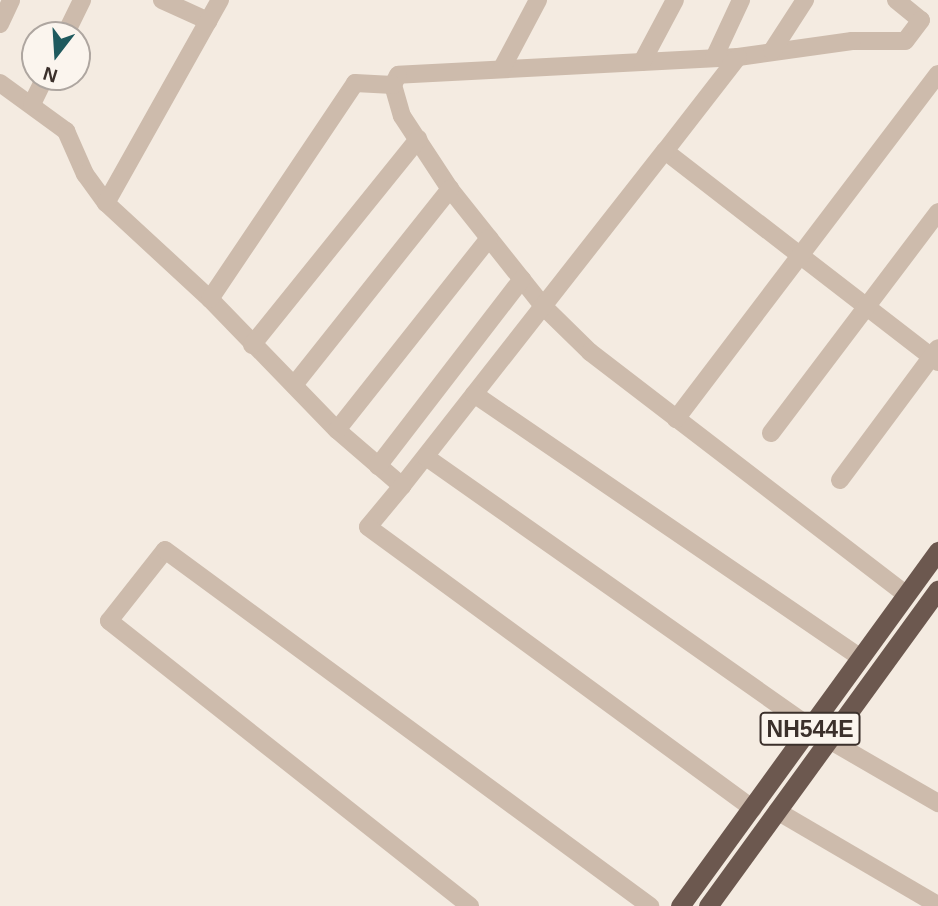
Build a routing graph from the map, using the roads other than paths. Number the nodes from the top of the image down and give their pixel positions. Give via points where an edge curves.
1 (11, 0) edge
2 (82, 0) edge
3 (162, 0) edge
4 (219, 0) edge
5 (538, 0) edge
6 (675, 0) edge
7 (741, 0) edge
8 (805, 0) edge
9 (896, 0) edge
10 (72, 21) edge
11 (208, 21) junction
12 (0, 24) edge
13 (772, 51) junction
14 (738, 57) junction
15 (714, 58) junction
16 (642, 62) junction
17 (502, 68) junction
18 (938, 74) edge
19 (0, 83) edge
20 (393, 85) junction
21 (38, 91) edge
22 (32, 104) junction
23 (418, 139) junction
24 (665, 151) junction
25 (450, 189) junction
26 (106, 203) junction
27 (938, 212) edge
28 (489, 238) junction
29 (802, 255) junction
30 (522, 279) junction
31 (210, 299) junction
32 (543, 306) junction
33 (867, 306) junction
34 (252, 345) junction
35 (936, 355) edge
36 (294, 385) junction
37 (474, 394) junction
38 (676, 419) junction
39 (337, 429) junction
40 (771, 433) dead end
41 (426, 457) junction
42 (378, 466) junction
43 (840, 480) dead end
44 (402, 486) junction
45 (938, 551) edge
46 (938, 590) edge
47 (907, 595) junction
48 (859, 657) junction
49 (811, 728) junction
50 (831, 741) junction
51 (938, 803) edge
52 (752, 809) junction
53 (777, 811) junction
54 (930, 903) edge
55 (470, 906) edge
56 (650, 906) edge
57 (680, 906) edge
58 (708, 906) edge

1 - 12 street
2 - 10 street
3 - 11 street
4 - 11 street
5 - 17 street
6 - 16 street
7 - 15 street
8 - 13 street
9 - 13 street via 921,20 905,41
11 - 26 street
13 - 14 street
14 - 15 street
14 - 24 street
15 - 16 street
16 - 17 street
17 - 20 street via 398,75
18 - 29 street
19 - 22 street
20 - 23 street via 402,116
20 - 31 street via 355,83
21 - 22 street
22 - 26 street via 66,131 85,174
23 - 25 street
23 - 34 street
24 - 29 street
24 - 32 street
25 - 28 street
25 - 36 street
26 - 31 street
27 - 33 street
28 - 30 street
28 - 39 street
29 - 33 street
29 - 38 street
30 - 32 street
30 - 42 street
31 - 34 street
32 - 37 street
32 - 38 street via 590,352
33 - 35 street
33 - 40 street
34 - 36 street
35 - 43 street
36 - 39 street
37 - 41 street
37 - 48 street
38 - 47 street
39 - 42 street
41 - 44 street
41 - 49 street
42 - 44 street
44 - 52 street via 368,527
45 - 47 highway, NH544E
46 - 50 highway, NH544E
47 - 48 highway, NH544E
48 - 49 highway, NH544E
49 - 52 highway, NH544E
50 - 51 street
50 - 53 highway, NH544E
52 - 57 highway, NH544E
53 - 54 street
53 - 58 highway, NH544E
55 - 56 street via 109,621 165,550

